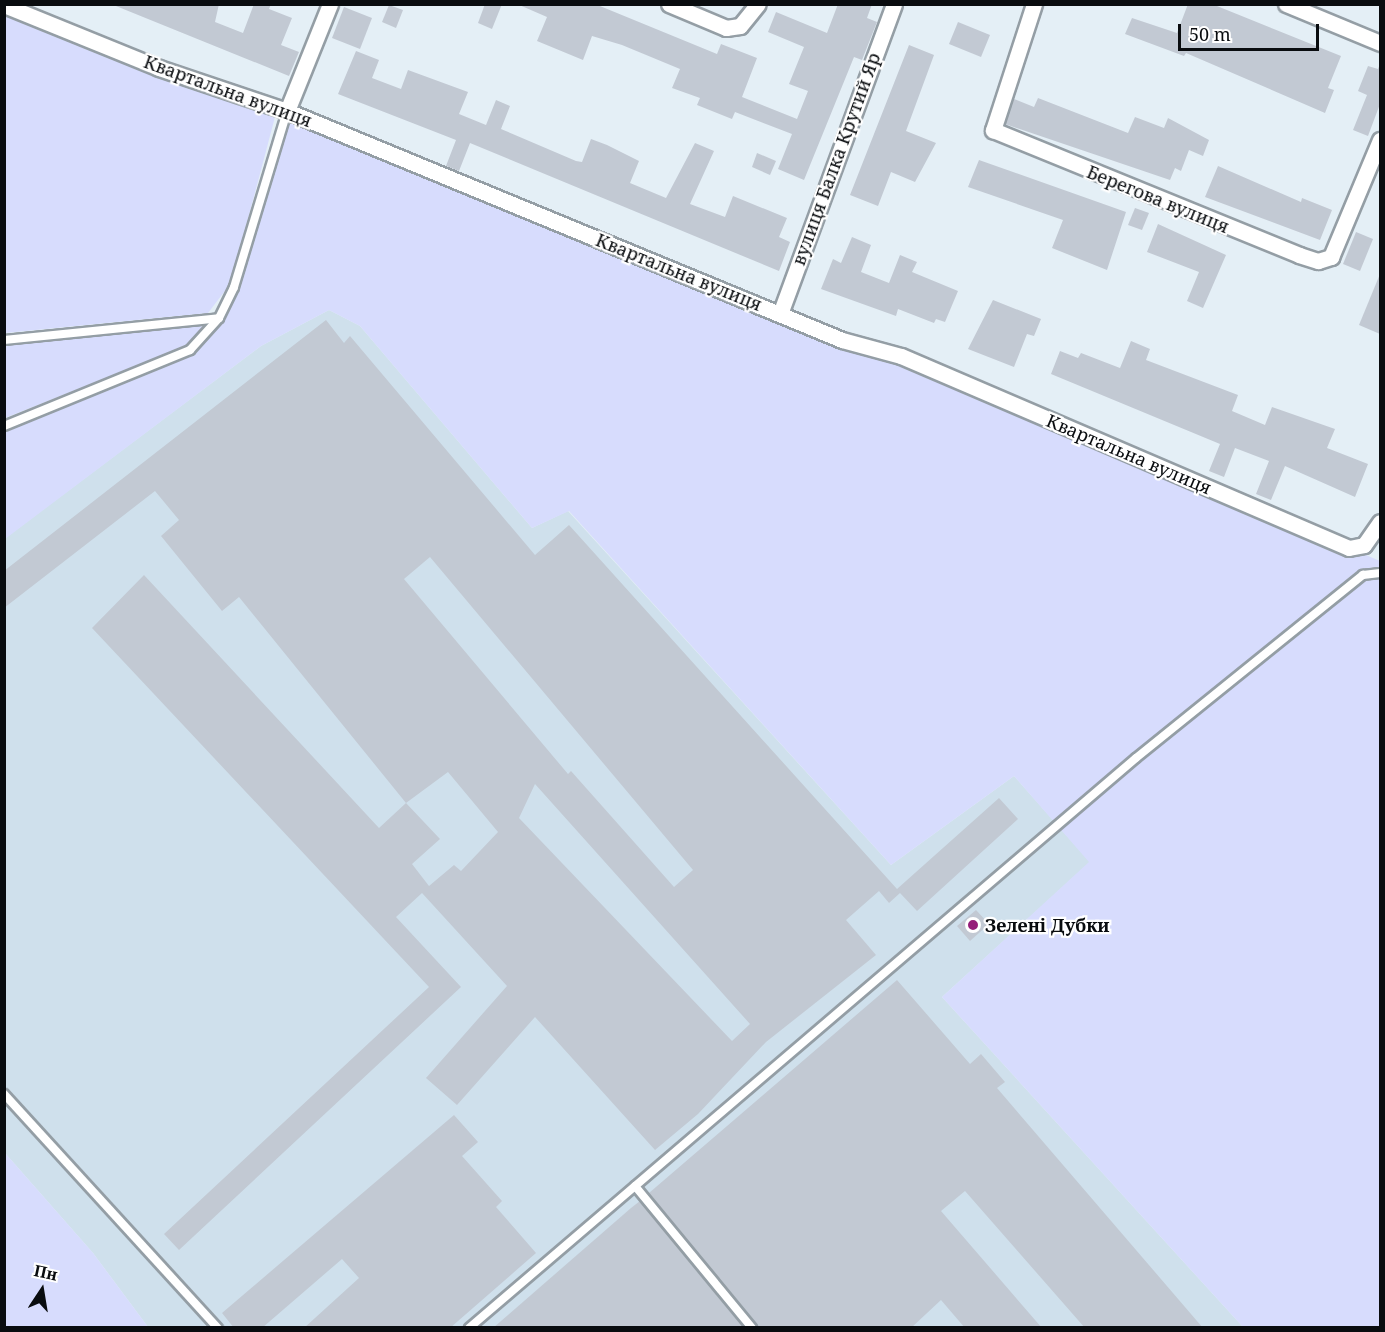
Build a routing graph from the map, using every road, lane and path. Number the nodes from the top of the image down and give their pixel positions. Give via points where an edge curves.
1 (330, 4) edge
2 (669, 4) edge
3 (758, 4) edge
4 (894, 4) edge
5 (1034, 4) edge
6 (1286, 4) edge
7 (4, 5) edge
8 (1380, 43) edge
9 (287, 111) junction
10 (1380, 140) edge
11 (780, 314) junction
12 (219, 318) junction
13 (4, 340) edge
14 (4, 426) edge
15 (1380, 522) edge
16 (1380, 573) edge
17 (4, 1094) edge
18 (635, 1186) junction
19 (218, 1328) edge
20 (469, 1328) edge
21 (752, 1328) edge

1 - 9 street
2 - 3 street via 726,27 741,26
4 - 11 street, вулиця Балка Крутий Яр
5 - 10 street, Берегова вулиця via 993,130 1299,255 1318,261 1331,257
6 - 8 street
7 - 9 street, Квартальна вулиця via 159,68
9 - 11 street, Квартальна вулиця
9 - 12 lane via 234,287
11 - 15 street, Квартальна вулиця via 842,340 901,356 1349,548 1364,545
12 - 13 lane
12 - 14 lane via 190,350
16 - 18 lane via 1363,574 1136,758
17 - 19 lane
18 - 20 lane
18 - 21 lane

